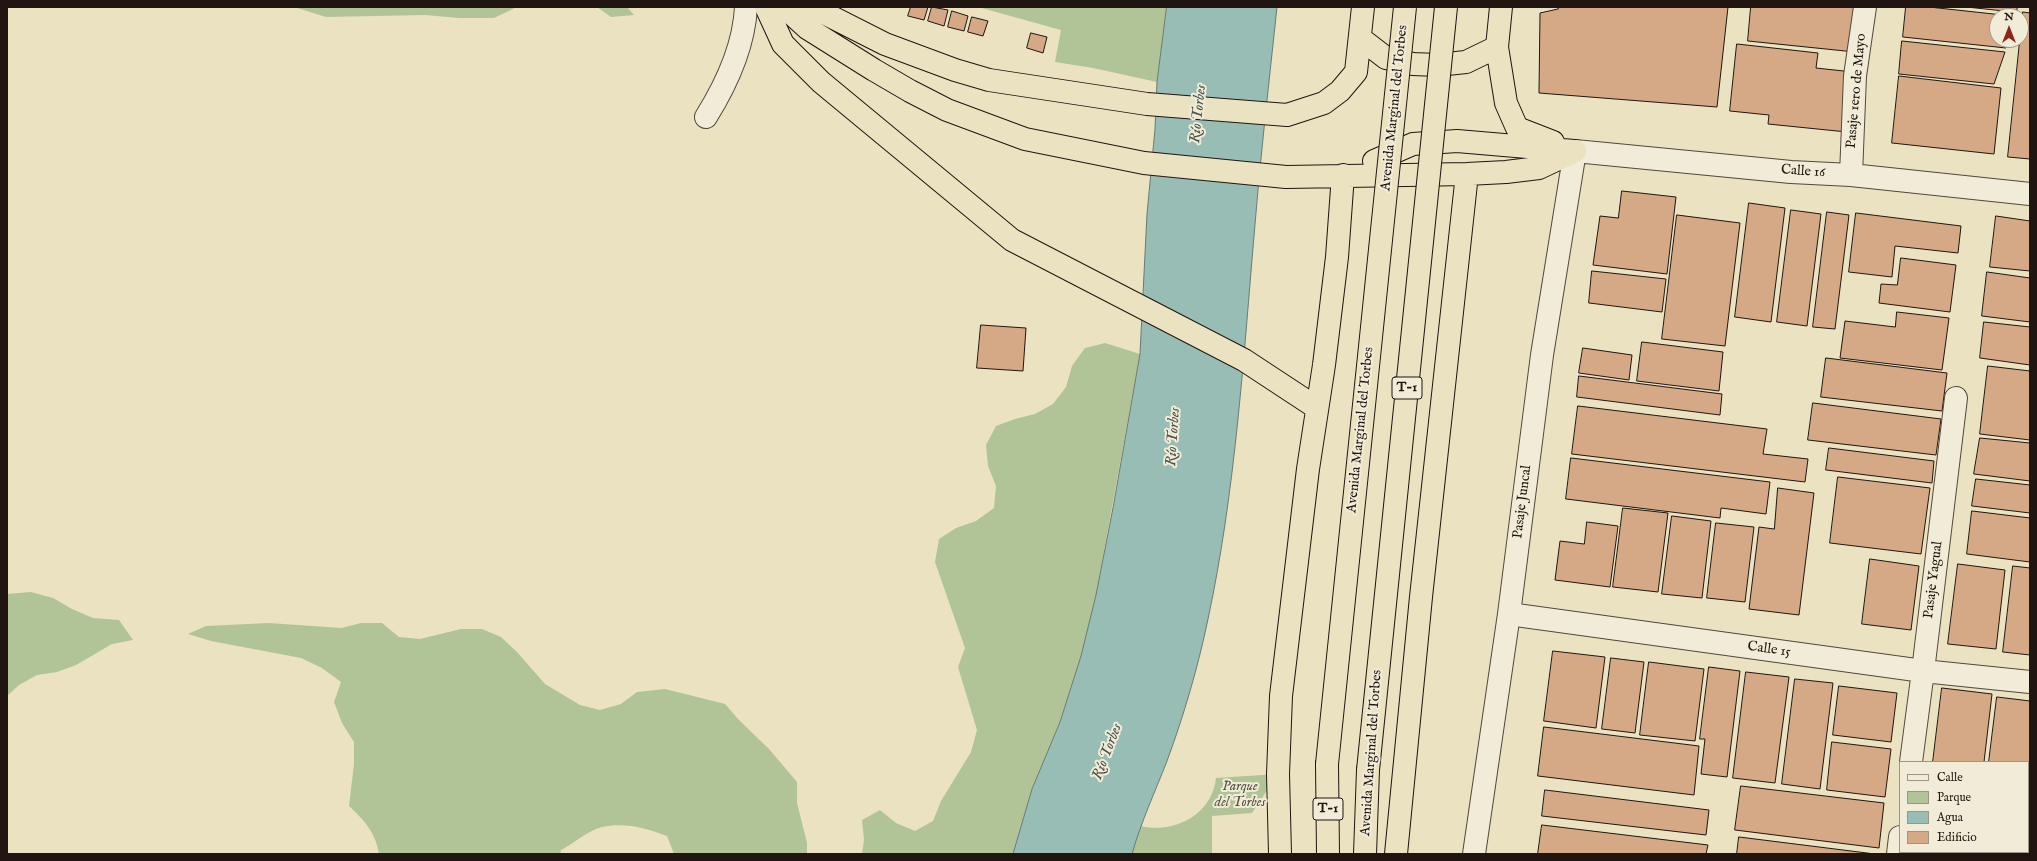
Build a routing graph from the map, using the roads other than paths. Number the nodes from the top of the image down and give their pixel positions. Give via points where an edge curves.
1 (746, 7) edge
2 (766, 7) edge
3 (784, 7) edge
4 (812, 7) edge
5 (1363, 7) edge
6 (1405, 7) edge
7 (1446, 7) edge
8 (1501, 7) edge
9 (1865, 7) edge
10 (1360, 38) junction
11 (1497, 47) junction
12 (706, 117) dead end
13 (1575, 151) junction
14 (1467, 174) junction
15 (1342, 175) junction
16 (1851, 175) junction
17 (2030, 194) edge
18 (1956, 398) dead end
19 (1317, 408) junction
20 (1509, 614) junction
21 (1923, 671) junction
22 (2030, 682) edge
23 (1910, 761) edge
24 (1280, 854) edge
25 (1328, 854) edge
26 (1365, 854) edge
27 (1396, 854) edge
28 (1474, 854) edge

1 - 12 street via 746,18 737,52 724,86
2 - 19 highway via 783,44 822,82 1012,240 1244,360
3 - 15 highway via 808,28 910,91 966,118 1025,139 1144,163 1286,177
4 - 10 highway via 884,44 989,80 1147,104 1287,114 1324,103 1340,91 1356,72
5 - 10 highway
6 - 25 highway, Avenida Marginal del Torbes / T-1, bridge via 1327,764
7 - 26 highway, Avenida Marginal del Torbes / T-1, bridge via 1368,770
8 - 11 highway
9 - 16 street, Pasaje 1ero de Mayo via 1855,76
10 - 11 highway via 1386,58 1413,64 1466,62
11 - 13 highway via 1506,103 1517,128
13 - 14 highway via 1539,168
13 - 15 highway via 1457,141 1413,144
13 - 16 street, Calle 16 via 1791,172
13 - 20 street, Pasaje Juncal via 1542,355
14 - 15 highway
14 - 27 highway via 1420,597
15 - 19 highway via 1337,258
16 - 17 street, Calle 16
18 - 21 street, Pasaje Yagual
19 - 24 highway via 1281,696 1278,774
20 - 21 street, Calle 15
20 - 28 street, Pasaje Juncal
21 - 22 street, Calle 15
21 - 23 street, Pasaje Yagual

